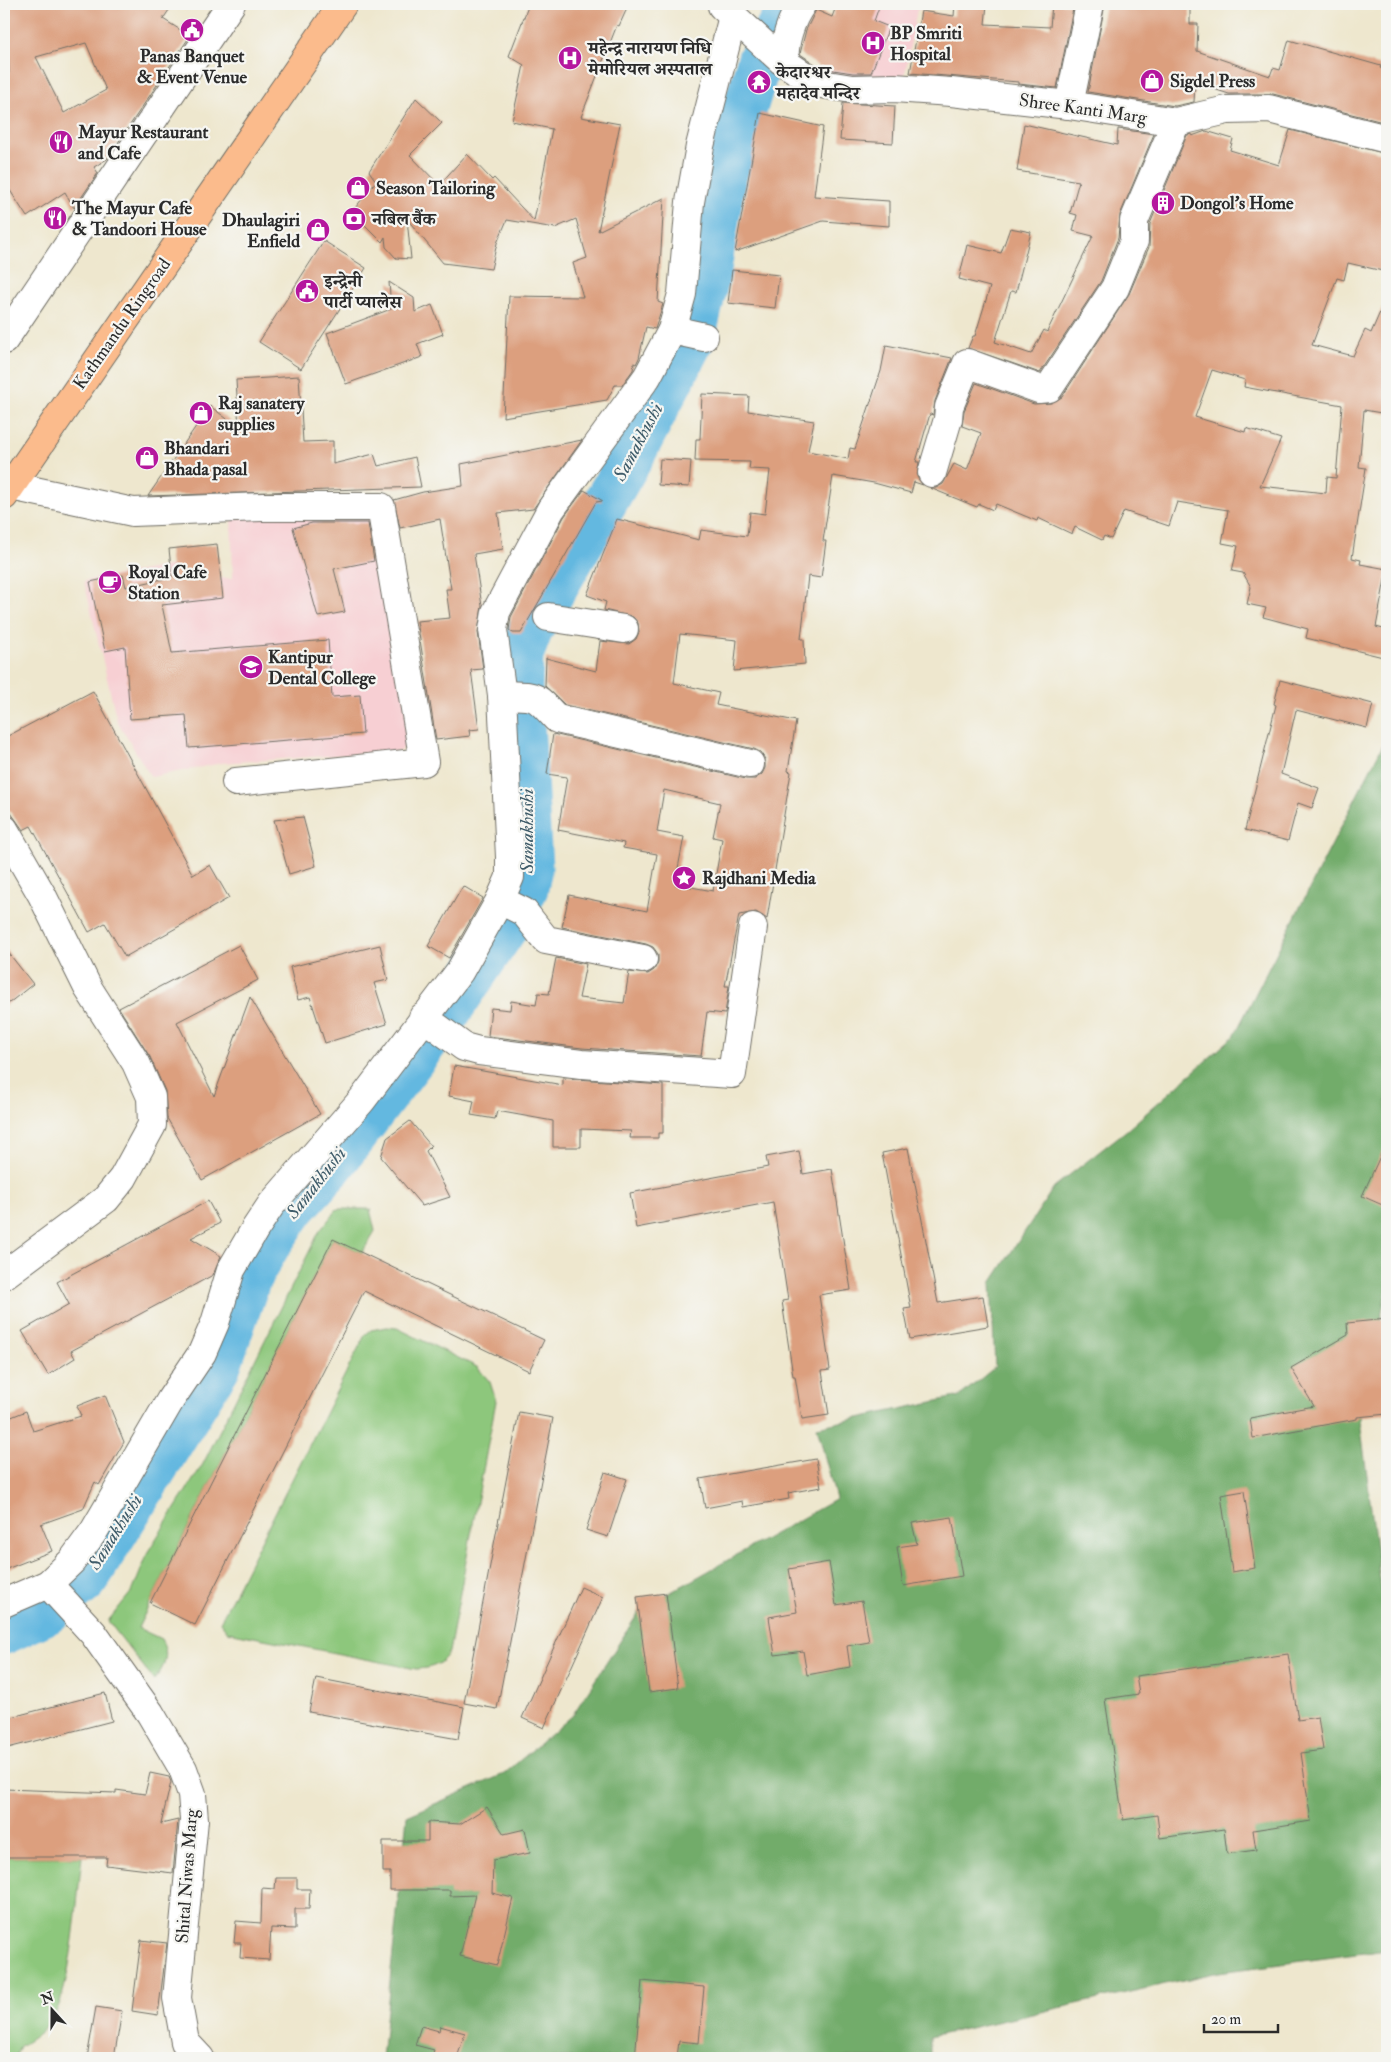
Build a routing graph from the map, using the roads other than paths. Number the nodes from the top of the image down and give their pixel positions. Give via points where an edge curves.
1 (231, 4) edge
2 (343, 4) edge
3 (802, 4) edge
4 (1090, 4) edge
5 (727, 10) edge
6 (783, 61) junction
7 (1069, 105) junction
8 (1176, 122) junction
9 (1387, 140) edge
10 (4, 340) edge
11 (932, 473) dead end
12 (7, 491) edge
13 (548, 617) dead end
14 (624, 628) dead end
15 (514, 695) junction
16 (750, 764) dead end
17 (236, 782) dead end
18 (4, 829) edge
19 (511, 905) junction
20 (753, 927) dead end
21 (643, 958) dead end
22 (431, 1023) junction
23 (4, 1275) edge
24 (52, 1589) junction
25 (4, 1603) edge
26 (200, 2058) edge

1 - 10 street
2 - 12 highway, Kathmandu Ringroad
3 - 6 street via 794,15
4 - 7 street
5 - 6 street, Shree Kanti Marg
5 - 15 street via 690,202 682,294 686,333 647,377 551,509 496,612 493,630
6 - 7 street, Shree Kanti Marg via 815,83 852,89 952,92
7 - 8 street, Shree Kanti Marg
8 - 9 street, Shree Kanti Marg via 1227,110 1268,109
8 - 11 street via 1134,221 1134,241 1115,288 1049,388 1039,389 967,363 949,407
12 - 17 street via 133,512 381,507 424,762
13 - 14 street
15 - 16 street via 537,698 557,719
15 - 19 street
18 - 23 street via 42,895 88,988 136,1063 151,1097 152,1125 122,1178 106,1199
19 - 21 street via 546,940
19 - 22 street via 460,970
20 - 22 street via 732,1074 590,1065 479,1051 464,1047
22 - 24 street via 260,1221 231,1270 202,1353 171,1399 94,1531
24 - 25 street
24 - 26 street, Shital Niwas Marg via 93,1633 150,1713 183,1769 192,1794 194,1820 178,1998 185,2042

